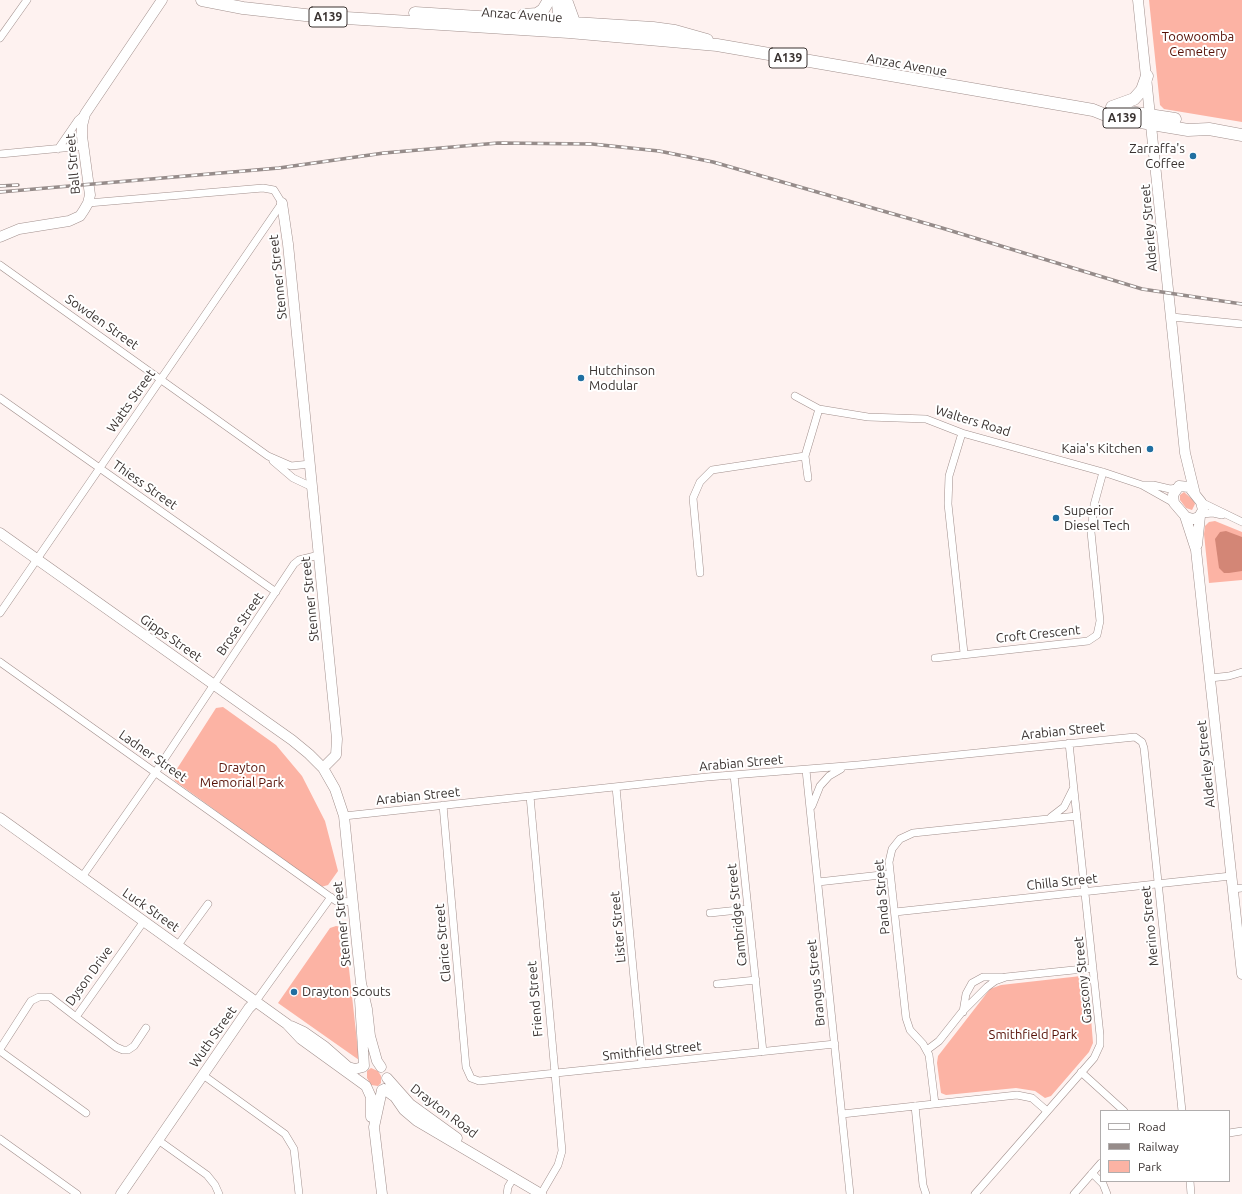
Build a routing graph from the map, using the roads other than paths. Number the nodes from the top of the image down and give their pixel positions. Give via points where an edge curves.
1 (26, 0) edge
2 (162, 0) edge
3 (202, 0) edge
4 (549, 0) edge
5 (555, 0) edge
6 (561, 0) edge
7 (566, 0) edge
8 (1138, 0) edge
9 (230, 5) junction
10 (505, 18) junction
11 (564, 26) junction
12 (0, 38) edge
13 (1147, 76) junction
14 (1099, 109) junction
15 (85, 114) junction
16 (1151, 120) junction
17 (1242, 135) edge
18 (84, 146) junction
19 (58, 149) junction
20 (0, 154) edge
21 (88, 203) junction
22 (282, 203) junction
23 (0, 237) edge
24 (0, 265) edge
25 (1172, 317) junction
26 (1242, 324) edge
27 (161, 379) junction
28 (795, 396) dead end
29 (0, 398) edge
30 (819, 410) junction
31 (962, 433) junction
32 (1186, 453) junction
33 (268, 456) junction
34 (805, 456) junction
35 (310, 464) junction
36 (99, 468) junction
37 (1103, 472) junction
38 (808, 478) dead end
39 (1142, 484) junction
40 (312, 487) junction
41 (1178, 487) junction
42 (1198, 498) junction
43 (1174, 503) junction
44 (1201, 515) junction
45 (1185, 516) junction
46 (1230, 517) junction
47 (1242, 522) edge
48 (0, 534) edge
49 (1196, 550) junction
50 (319, 555) junction
51 (36, 559) junction
52 (700, 573) dead end
53 (276, 592) junction
54 (0, 613) edge
55 (964, 654) junction
56 (935, 658) dead end
57 (0, 662) edge
58 (1242, 672) edge
59 (1210, 678) junction
60 (214, 684) junction
61 (1139, 739) joint
62 (1069, 743) junction
63 (847, 766) junction
64 (323, 768) junction
65 (806, 770) junction
66 (155, 773) junction
67 (734, 775) junction
68 (1074, 785) junction
69 (616, 787) junction
70 (530, 796) junction
71 (443, 805) junction
72 (811, 814) junction
73 (344, 816) junction
74 (1077, 816) junction
75 (0, 818) edge
76 (1045, 819) junction
77 (890, 874) junction
78 (1231, 876) junction
79 (82, 877) junction
80 (818, 882) junction
81 (1158, 884) junction
82 (1237, 889) edge
83 (1085, 892) junction
84 (331, 897) junction
85 (353, 902) junction
86 (208, 904) dead end
87 (748, 909) junction
88 (894, 912) junction
89 (710, 913) dead end
90 (144, 921) junction
91 (178, 945) junction
92 (1093, 968) junction
93 (1242, 974) edge
94 (1006, 977) junction
95 (756, 980) junction
96 (361, 984) junction
97 (717, 984) dead end
98 (256, 1001) junction
99 (962, 1012) junction
100 (76, 1017) junction
101 (287, 1024) junction
102 (146, 1028) dead end
103 (835, 1044) junction
104 (0, 1050) edge
105 (927, 1050) junction
106 (763, 1052) junction
107 (642, 1064) junction
108 (364, 1067) junction
109 (381, 1067) junction
110 (1081, 1072) junction
111 (554, 1073) junction
112 (203, 1075) junction
113 (387, 1078) junction
114 (471, 1078) joint
115 (366, 1086) junction
116 (383, 1089) junction
117 (935, 1104) junction
118 (401, 1106) junction
119 (915, 1106) junction
120 (377, 1109) junction
121 (1123, 1110) edge
122 (1182, 1110) edge
123 (1047, 1111) junction
124 (86, 1113) dead end
125 (842, 1114) junction
126 (374, 1126) junction
127 (1242, 1131) edge
128 (1230, 1133) edge
129 (0, 1139) edge
130 (158, 1140) junction
131 (489, 1162) junction
132 (1100, 1164) edge
133 (1092, 1173) junction
134 (514, 1177) junction
135 (1100, 1181) edge
136 (1101, 1182) edge
137 (1190, 1182) edge
138 (77, 1194) edge
139 (121, 1194) edge
140 (219, 1194) edge
141 (299, 1194) edge
142 (382, 1194) edge
143 (507, 1194) edge
144 (541, 1194) edge
145 (850, 1194) edge
146 (926, 1194) edge
147 (975, 1194) edge
148 (1074, 1194) edge
149 (1106, 1194) edge
150 (1191, 1194) edge

1 - 12 street
2 - 15 main road, Ball Street
3 - 9 highway, Anzac Avenue / A139
4 - 10 highway via 537,14
5 - 11 street
6 - 11 street
7 - 11 highway
8 - 13 main road, Alderley Street
9 - 10 highway, Anzac Avenue / A139
9 - 11 highway, Anzac Avenue / A139 via 314,16
10 - 11 highway, Anzac Avenue / A139
11 - 14 highway, Anzac Avenue / A139 via 675,31 703,38 717,45
13 - 14 highway via 1142,90 1134,99
13 - 16 main road, Alderley Street
14 - 16 highway, Anzac Avenue / A139 via 1108,116
15 - 18 main road, Ball Street via 82,126
15 - 19 street
16 - 17 highway, Anzac Avenue / A139 via 1190,122 1209,129
16 - 25 main road, Alderley Street
18 - 19 street
18 - 21 main road, Ball Street via 89,184
19 - 20 street
21 - 22 street via 263,188 274,190
21 - 23 main road, Ball Street via 80,216 69,221 13,230
22 - 27 street, Watts Street
22 - 35 main road, Stenner Street
24 - 27 street, Sowden Street
25 - 26 street
25 - 32 main road, Alderley Street
27 - 33 street, Sowden Street
27 - 36 street, Watts Street
28 - 30 street, Walters Road
29 - 36 street, Thiess Street
30 - 31 street, Walters Road via 868,417 926,419
30 - 34 street
31 - 37 street, Walters Road
31 - 55 street via 949,476 948,504
32 - 41 main road, Alderley Street via 1184,475
32 - 42 main road, Alderley Street
33 - 35 street, Sowden Street via 291,466
33 - 40 street, Sowden Street via 293,478
34 - 38 street
34 - 52 street via 712,470 700,482 693,498
35 - 40 main road, Stenner Street
36 - 51 street, Watts Street
36 - 53 street, Thiess Street
37 - 39 street, Walters Road
37 - 55 street, Croft Crescent via 1094,505 1091,532 1100,621 1097,635 1088,641
39 - 41 street, Walters Road via 1170,489
39 - 43 street, Walters Road
40 - 50 main road, Stenner Street
41 - 42 main road via 1189,487
41 - 43 main road via 1173,495
42 - 44 main road via 1203,508
42 - 46 street
43 - 45 main road
44 - 45 main road via 1193,519
44 - 46 street via 1215,513
44 - 49 main road, Alderley Street
45 - 49 main road, Alderley Street
46 - 47 street
48 - 51 main road, Gipps Street
49 - 59 main road, Alderley Street
50 - 53 street, Brose Street via 298,560
50 - 64 main road, Stenner Street via 337,745 335,757
51 - 54 street, Watts Street
51 - 60 main road, Gipps Street
53 - 60 street, Brose Street
55 - 56 street, Croft Crescent
57 - 66 street, Ladner Street
58 - 59 street
59 - 78 main road, Alderley Street
60 - 64 main road, Gipps Street via 303,748
60 - 66 street, Brose Street
61 - 62 street, Arabian Street via 1130,736
61 - 81 street, Merino Street via 1144,748
62 - 63 street, Arabian Street
62 - 68 street, Gascony Street
63 - 65 street, Arabian Street
63 - 72 street via 834,772 820,786 812,802
64 - 73 main road, Stenner Street via 335,789
65 - 67 street, Arabian Street
65 - 72 street, Brangus Street
66 - 79 street, Brose Street
66 - 84 street, Ladner Street
67 - 69 street, Arabian Street
67 - 87 street, Cambridge Street
68 - 74 street, Gascony Street
68 - 76 street via 1071,797 1064,807
69 - 70 street, Arabian Street
69 - 107 street, Lister Street
70 - 71 street, Arabian Street
70 - 111 street, Friend Street
71 - 73 street, Arabian Street
71 - 114 street, Clarice Street via 466,1067
72 - 80 street, Brangus Street
73 - 85 main road, Stenner Street
74 - 76 street, Panda Street
74 - 83 street, Gascony Street
75 - 79 main road, Luck Street
76 - 77 street, Panda Street via 909,834 892,849 889,857
77 - 80 street
77 - 88 street, Panda Street
78 - 81 street, Chilla Street
78 - 82 main road, Alderley Street
79 - 90 main road, Luck Street
80 - 103 street, Brangus Street
81 - 83 street, Chilla Street
81 - 122 street, Merino Street
82 - 93 main road, Alderley Street
83 - 88 street, Chilla Street
83 - 92 street, Gascony Street
84 - 85 street, Ladner Street via 342,903
84 - 98 street, Wuth Street
85 - 96 main road, Stenner Street
86 - 91 street
87 - 89 street
87 - 95 street, Cambridge Street
88 - 105 street, Panda Street via 907,1022 910,1030
90 - 91 main road, Luck Street
90 - 100 street, Dyson Drive
91 - 98 main road, Luck Street
92 - 94 street
92 - 110 street, Gascony Street via 1100,1045 1094,1058
94 - 99 street via 991,984
94 - 99 street via 987,977 976,981 968,990
95 - 97 street
95 - 106 street, Cambridge Street
96 - 108 main road, Stenner Street via 360,1021
96 - 109 main road, Stenner Street via 370,1036
98 - 101 main road, Luck Street
98 - 112 main road, Wuth Street
99 - 105 street via 939,1041
100 - 102 street via 123,1050 134,1046
100 - 104 street, Dyson Drive via 50,997 39,997 31,1001
101 - 108 main road, Luck Street via 324,1046 348,1067
101 - 115 main road, Luck Street via 301,1039
103 - 106 street, Smithfield Street
103 - 125 street, Brangus Street
104 - 124 street
105 - 117 street, Panda Street
106 - 107 street, Smithfield Street
107 - 111 street, Smithfield Street
108 - 109 main road via 374,1063
108 - 115 main road via 361,1076
109 - 113 main road
110 - 121 street
110 - 123 street, Gascony Street
111 - 114 street, Smithfield Street via 479,1080
111 - 144 street, Friend Street via 561,1156
112 - 130 main road, Wuth Street
112 - 141 street via 285,1134 294,1149
113 - 116 main road
113 - 131 main road, Drayton Road via 410,1104
115 - 116 main road via 374,1092
115 - 126 main road via 371,1097 371,1118
116 - 118 main road, Drayton Road via 395,1097
116 - 120 main road
117 - 119 street
117 - 123 street via 1022,1095 1036,1100
118 - 120 main road via 390,1103
118 - 131 main road, Drayton Road via 416,1121
119 - 125 street
119 - 146 street
120 - 126 main road
123 - 147 street, Gascony Street
125 - 145 street, Brangus Street
126 - 142 main road
127 - 128 street
129 - 138 street
130 - 139 main road, Wuth Street
130 - 140 street via 207,1175
131 - 134 main road, Drayton Road
132 - 133 street
133 - 135 street
133 - 148 street
134 - 143 street
134 - 144 main road, Drayton Road
136 - 149 street
137 - 150 street

